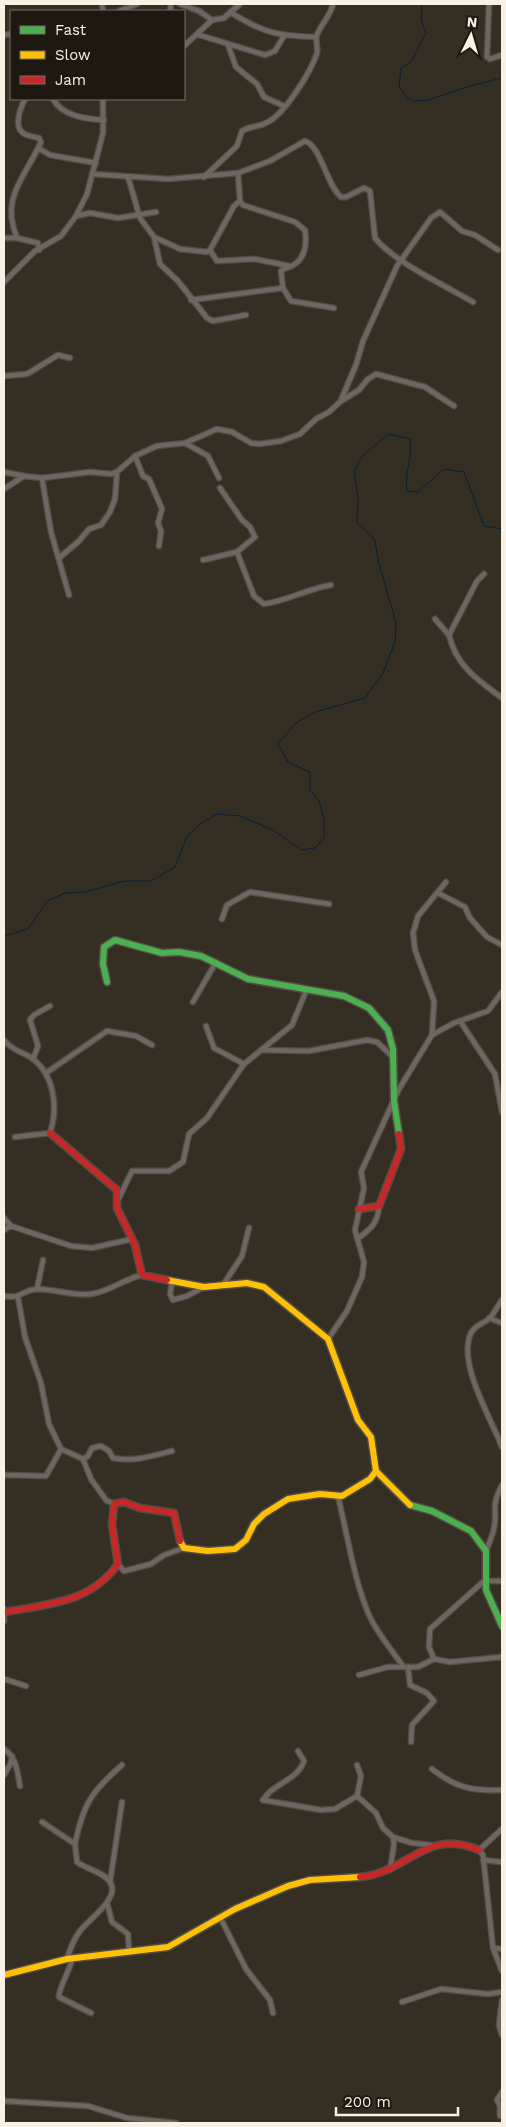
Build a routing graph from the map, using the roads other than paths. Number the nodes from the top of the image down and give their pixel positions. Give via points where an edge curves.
1 (136, 4) edge
2 (180, 4) edge
3 (240, 4) edge
4 (333, 4) edge
5 (489, 4) edge
6 (121, 10) edge
7 (230, 12) junction
8 (212, 20) junction
9 (199, 34) junction
10 (284, 36) junction
11 (316, 37) junction
12 (185, 45) edge
13 (228, 45) junction
14 (502, 55) edge
15 (25, 100) edge
16 (54, 100) edge
17 (103, 100) edge
18 (284, 106) junction
19 (104, 120) junction
20 (38, 148) junction
21 (96, 163) junction
22 (238, 173) junction
23 (92, 174) junction
24 (128, 177) junction
25 (204, 177) junction
26 (240, 201) junction
27 (156, 212) dead end
28 (139, 214) junction
29 (76, 216) junction
30 (154, 237) junction
31 (4, 238) edge
32 (17, 238) junction
33 (55, 240) junction
34 (38, 243) junction
35 (39, 250) junction
36 (210, 250) junction
37 (498, 250) dead end
38 (401, 260) junction
39 (292, 266) junction
40 (4, 282) edge
41 (283, 288) junction
42 (191, 300) junction
43 (473, 302) dead end
44 (334, 308) dead end
45 (246, 315) dead end
46 (70, 358) dead end
47 (4, 376) edge
48 (341, 401) junction
49 (454, 406) dead end
50 (185, 443) junction
51 (134, 456) junction
52 (4, 472) edge
53 (117, 472) junction
54 (24, 476) junction
55 (42, 478) junction
56 (219, 478) dead end
57 (4, 488) edge
58 (220, 488) dead end
59 (159, 546) dead end
60 (236, 552) junction
61 (59, 558) junction
62 (203, 560) dead end
63 (484, 574) dead end
64 (330, 585) dead end
65 (69, 595) dead end
66 (436, 619) dead end
67 (449, 635) junction
68 (502, 698) edge
69 (446, 882) dead end
70 (438, 894) junction
71 (328, 904) dead end
72 (222, 919) dead end
73 (502, 945) edge
74 (216, 962) junction
75 (107, 982) dead end
76 (306, 991) junction
77 (502, 992) edge
78 (193, 1002) dead end
79 (50, 1006) dead end
80 (460, 1021) junction
81 (206, 1026) dead end
82 (432, 1035) junction
83 (4, 1040) edge
84 (152, 1045) dead end
85 (261, 1050) junction
86 (393, 1057) junction
87 (33, 1059) junction
88 (244, 1064) junction
89 (46, 1073) junction
90 (394, 1101) junction
91 (502, 1112) edge
92 (50, 1132) junction
93 (15, 1138) dead end
94 (119, 1198) junction
95 (379, 1206) junction
96 (359, 1209) junction
97 (4, 1218) edge
98 (11, 1226) junction
99 (249, 1228) dead end
100 (4, 1230) edge
101 (132, 1239) junction
102 (358, 1239) junction
103 (43, 1260) dead end
104 (142, 1275) junction
105 (172, 1282) junction
106 (222, 1286) junction
107 (204, 1287) junction
108 (37, 1289) junction
109 (4, 1296) edge
110 (18, 1296) junction
111 (502, 1300) edge
112 (489, 1318) junction
113 (502, 1323) edge
114 (328, 1339) junction
115 (502, 1447) edge
116 (62, 1449) junction
117 (172, 1450) dead end
118 (83, 1459) junction
119 (376, 1471) junction
120 (5, 1475) dead end
121 (502, 1486) edge
122 (338, 1497) junction
123 (106, 1500) junction
124 (114, 1504) junction
125 (112, 1512) junction
126 (184, 1548) junction
127 (486, 1550) junction
128 (118, 1564) junction
129 (484, 1581) junction
130 (502, 1581) edge
131 (4, 1610) edge
132 (4, 1621) edge
133 (502, 1626) edge
134 (502, 1657) edge
135 (434, 1659) junction
136 (405, 1666) junction
137 (360, 1675) dead end
138 (4, 1679) edge
139 (26, 1686) dead end
140 (411, 1742) dead end
141 (4, 1749) edge
142 (298, 1751) dead end
143 (12, 1755) junction
144 (122, 1765) dead end
145 (357, 1765) dead end
146 (432, 1769) dead end
147 (4, 1774) edge
148 (20, 1786) dead end
149 (502, 1790) edge
150 (357, 1796) junction
151 (122, 1802) dead end
152 (42, 1822) dead end
153 (502, 1829) edge
154 (393, 1837) junction
155 (75, 1844) junction
156 (432, 1845) junction
157 (479, 1850) junction
158 (483, 1860) junction
159 (502, 1862) edge
160 (390, 1870) junction
161 (110, 1882) junction
162 (107, 1902) junction
163 (220, 1917) junction
164 (493, 1948) junction
165 (502, 1949) edge
166 (129, 1950) junction
167 (70, 1959) junction
168 (502, 1972) edge
169 (4, 1975) edge
170 (502, 1992) edge
171 (502, 2000) edge
172 (402, 2002) dead end
173 (91, 2013) dead end
174 (273, 2013) dead end
175 (502, 2035) edge
176 (502, 2092) edge
177 (4, 2101) edge
178 (500, 2116) dead end
179 (176, 2123) edge

1 - 6 street
2 - 8 street
3 - 7 street
4 - 11 street
5 - 14 street via 487,57
7 - 8 street via 224,18
7 - 10 street via 258,28
8 - 9 street
9 - 12 street
9 - 13 street
10 - 11 street
10 - 13 street via 271,54
11 - 18 street via 317,54 310,71
13 - 18 street via 236,67 257,84 264,97
15 - 20 street via 20,110 19,128 40,140
16 - 19 street via 57,107 81,118
17 - 19 street
18 - 25 street via 268,122 242,131 236,146
19 - 21 street
20 - 21 street via 50,154
20 - 32 street via 7,205 10,226
21 - 23 street
22 - 25 street
22 - 26 street
22 - 38 street via 270,161 302,142 310,142 341,197 364,188 370,191 375,238
23 - 24 street
23 - 29 street
24 - 25 street
24 - 28 street
26 - 36 street via 234,206
26 - 39 street via 248,207 302,226 306,236 305,249
27 - 28 street
28 - 29 street via 118,218 90,213
28 - 30 street
29 - 33 street
30 - 36 street via 180,249 202,253
30 - 42 street via 160,264 178,281
31 - 32 street
32 - 34 street
33 - 34 street
33 - 35 street
34 - 35 street
35 - 40 street
36 - 39 street via 217,261 254,259
37 - 38 street via 475,234 462,230 440,212 431,218
38 - 43 street
38 - 48 street via 363,341
39 - 41 street via 281,271
41 - 42 street
41 - 44 street via 291,301
42 - 45 street via 207,318 213,320
46 - 47 street via 58,355 27,374
48 - 49 street via 359,390 371,376 383,374 426,387
48 - 50 street via 312,421 300,434 281,441 251,443 232,432 217,429
50 - 51 street via 156,446
50 - 56 street via 208,456
51 - 53 street
51 - 59 street via 143,476 149,479 162,509 158,524 161,531
52 - 54 street
53 - 55 street
53 - 61 street via 115,499 110,512 101,525 89,529
54 - 55 street
54 - 57 street
55 - 61 street
58 - 60 street via 255,534 252,541
60 - 62 street
60 - 64 street via 254,596 264,604
61 - 65 street
63 - 67 street via 477,581
66 - 67 street
67 - 68 street via 465,669
69 - 70 street
70 - 73 street via 464,907 487,937
70 - 82 street via 418,916 412,933 434,1001
71 - 72 street via 250,892 228,905
74 - 75 street via 201,956 162,953 114,940 103,952
74 - 76 street via 248,979
74 - 78 street
76 - 85 street via 292,1025
76 - 86 street via 344,996 369,1008 388,1030
77 - 80 street via 488,1011
79 - 87 street via 30,1020 38,1046
80 - 82 street
80 - 91 street via 496,1074
81 - 88 street via 214,1048
82 - 90 street
83 - 87 street via 19,1053
84 - 89 street via 136,1036 107,1031
85 - 86 street via 309,1052 367,1040 377,1042
85 - 88 street
86 - 90 street
87 - 89 street
88 - 94 street via 207,1118 189,1134 183,1162 170,1171 132,1171
89 - 92 street via 55,1110
90 - 95 street via 401,1148
90 - 96 street via 361,1172 364,1188
92 - 93 street
92 - 94 street via 118,1190
94 - 101 street via 117,1208
95 - 96 street
95 - 102 street via 373,1227
96 - 102 street
97 - 98 street
98 - 100 street
98 - 101 street via 54,1241 92,1248
99 - 106 street via 242,1256
101 - 104 street
102 - 114 street via 364,1262 362,1277 347,1312
103 - 108 street
104 - 105 street
104 - 108 street via 90,1294
105 - 107 street
105 - 107 street via 170,1294 173,1300
106 - 107 street
106 - 114 street via 247,1283 264,1287
108 - 110 street
109 - 110 street
110 - 116 street via 26,1337 41,1383 48,1424
111 - 112 street
112 - 113 street
112 - 115 street via 475,1328 467,1346 480,1398
114 - 119 street via 358,1420 371,1437
116 - 118 street
116 - 120 street via 46,1476
117 - 118 street via 151,1458 127,1460 113,1458 98,1446
118 - 123 street via 91,1479
119 - 122 street via 370,1479
119 - 127 street via 412,1507 440,1514 470,1531
121 - 127 street via 494,1503 497,1526
122 - 126 street via 320,1494 288,1499 264,1514 246,1540 235,1549 208,1551
122 - 136 street via 350,1557 364,1601 383,1640
123 - 124 street
123 - 125 street
124 - 125 street
124 - 126 street via 124,1502 174,1513 178,1522 178,1538
125 - 128 street
126 - 128 street via 151,1564 124,1571
127 - 129 street
128 - 131 street via 96,1590 56,1603
129 - 130 street
129 - 133 street via 491,1607
129 - 135 street via 430,1629 428,1647
131 - 132 street
134 - 135 street via 450,1662
135 - 136 street via 418,1667
136 - 137 street
136 - 140 street via 410,1685 427,1693 434,1701 412,1725
138 - 139 street
141 - 143 street
142 - 150 street via 304,1761 301,1768 268,1791 263,1800 322,1810 334,1809
143 - 147 street
143 - 148 street
144 - 155 street via 94,1790
145 - 150 street via 361,1776
146 - 149 street via 457,1786
150 - 154 street via 373,1809 383,1828
151 - 161 street
152 - 155 street
153 - 157 street
154 - 156 street
154 - 160 street
155 - 161 street via 77,1862
156 - 157 street via 447,1844
156 - 160 street
157 - 158 street
158 - 159 street
158 - 164 street
160 - 163 street via 355,1879 299,1882
161 - 162 street via 113,1891
162 - 166 street via 112,1922 128,1934
162 - 167 street via 71,1944
163 - 166 street via 196,1934 168,1947
163 - 174 street via 246,1969 270,2000
164 - 165 street
164 - 168 street
166 - 167 street
167 - 169 street
167 - 173 street via 59,1997
170 - 172 street via 488,1994 441,1989
171 - 175 street via 499,2025
176 - 178 street via 497,2100
177 - 179 street via 88,2106 127,2118

